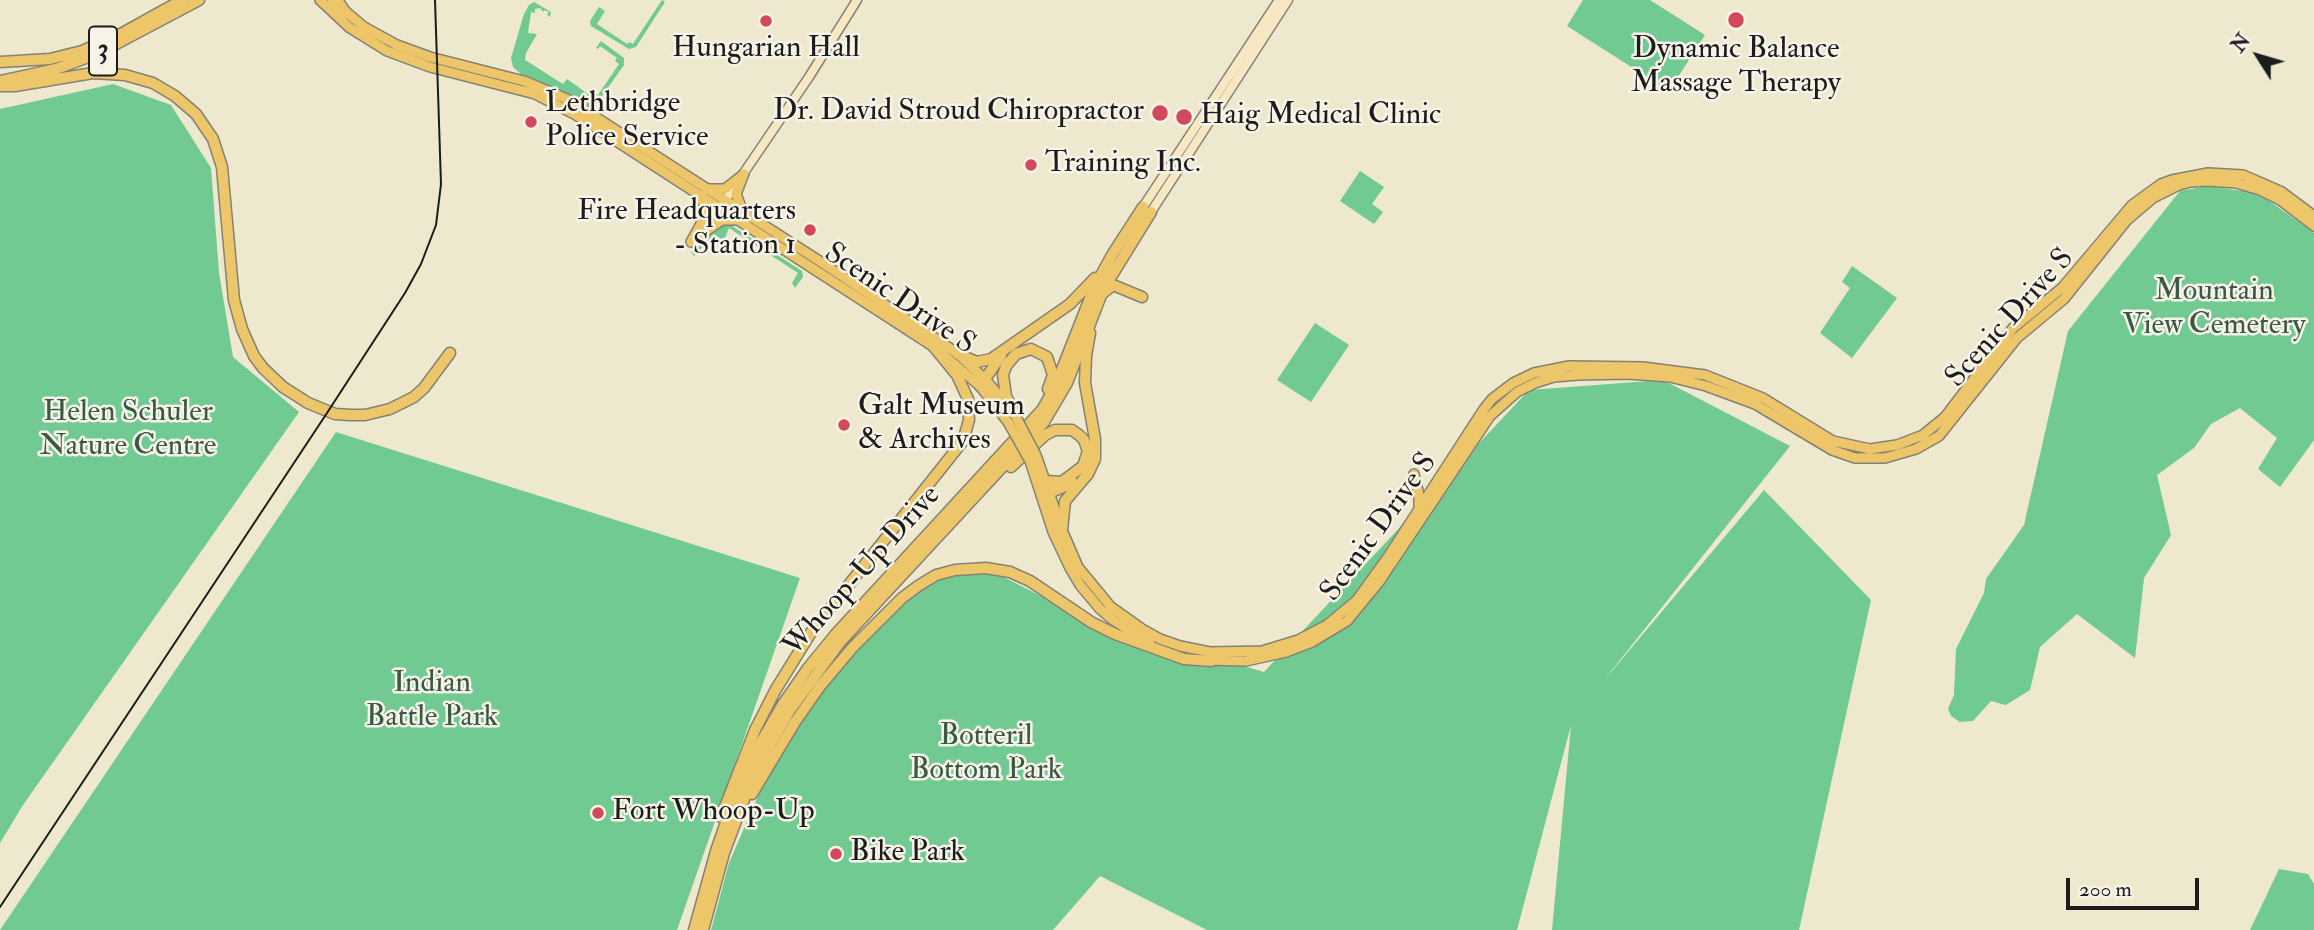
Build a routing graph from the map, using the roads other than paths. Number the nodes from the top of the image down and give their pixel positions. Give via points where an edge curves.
1 (182, 0) edge
2 (199, 0) edge
3 (320, 0) edge
4 (334, 0) edge
5 (857, 0) edge
6 (1279, 0) edge
7 (1288, 0) edge
8 (345, 13) joint
9 (0, 62) edge
10 (0, 84) edge
11 (744, 174) junction
12 (700, 191) junction
13 (722, 204) junction
14 (1147, 210) junction
15 (2314, 216) edge
16 (741, 217) junction
17 (2314, 226) edge
18 (1118, 263) junction
19 (1105, 268) junction
20 (1100, 296) junction
21 (1094, 309) junction
22 (1010, 345) junction
23 (934, 347) junction
24 (450, 353) dead end
25 (958, 354) junction
26 (982, 382) junction
27 (1012, 419) junction
28 (1033, 458) junction
29 (1414, 474) dead end
30 (1083, 479) junction
31 (1046, 481) junction
32 (973, 486) junction
33 (1046, 495) junction
34 (1418, 509) junction
35 (956, 517) junction
36 (1062, 530) junction
37 (1210, 661) junction
38 (733, 828) junction
39 (693, 930) edge
40 (704, 930) edge

1 - 9 highway, 3 via 82,51 43,60
2 - 10 highway, 3 via 97,54
3 - 12 main road, Scenic Drive S via 349,28 387,51 535,94
4 - 8 highway
5 - 11 main road
6 - 14 main road
7 - 14 main road
8 - 12 main road, Scenic Drive S via 406,49 553,92
10 - 24 highway via 110,73 153,83 196,114 213,139 222,167 234,300 242,329 263,368 308,403 335,414 365,415 390,409 424,388
11 - 12 main road via 725,189
11 - 13 main road
11 - 16 main road via 736,194
12 - 13 main road, Scenic Drive S
12 - 16 main road via 708,213 691,242 722,220
13 - 16 main road, Scenic Drive S
14 - 18 highway, Whoop-Up Drive
14 - 19 highway
15 - 34 main road, Scenic Drive S via 2282,192 2244,175 2208,173 2161,184 2132,205 2057,293 2013,328 1945,417 1923,435 1897,445 1870,449 1833,441 1763,398 1705,375 1643,366 1569,366 1534,373 1500,392 1484,409
16 - 23 main road, Scenic Drive S
16 - 25 main road, Scenic Drive S via 818,260
17 - 37 main road, Scenic Drive S via 2271,195 2248,185 2192,182 2153,198 2127,220 2064,299 2017,338 1939,436 1885,458 1855,458 1832,450 1755,404 1670,377 1577,375 1535,383 1490,416 1379,583 1347,621 1286,652 1245,661
18 - 20 highway, Whoop-Up Drive
18 - 20 highway via 1117,276 1142,297 1113,285
19 - 22 highway via 1070,304
19 - 32 highway, Whoop-Up Drive via 1049,399
20 - 21 highway, Whoop-Up Drive
21 - 30 highway via 1085,383 1096,450 1093,467
21 - 35 highway, Whoop-Up Drive via 1052,410
22 - 25 highway via 984,362
22 - 26 highway
23 - 26 main road, Scenic Drive S
23 - 39 highway via 957,375 968,399 963,441 826,612 776,689 729,794
25 - 26 main road, Scenic Drive S
26 - 27 main road, Scenic Drive S
27 - 28 main road, Scenic Drive S, bridge
27 - 32 highway via 1003,375 1006,366 1016,354 1038,351 1052,368 1047,392
28 - 31 main road, Scenic Drive S
28 - 33 main road, Scenic Drive S
29 - 34 main road
30 - 33 highway
30 - 36 highway via 1065,501
31 - 33 main road, Scenic Drive S
31 - 35 highway via 1062,482 1086,461 1084,440 1072,430 1045,435
32 - 39 highway, Whoop-Up Drive via 835,635 783,704 731,808
33 - 36 main road, Scenic Drive S
33 - 37 main road, Scenic Drive S via 1052,532 1070,568 1100,609 1145,641
34 - 36 main road, Scenic Drive S via 1373,579 1338,617 1278,647 1234,653 1180,646 1126,619 1078,567
35 - 38 highway, Whoop-Up Drive via 808,683 755,774
37 - 38 highway via 1184,660 1115,634 1010,572 970,568 936,575 902,598 821,685
38 - 40 highway, Whoop-Up Drive

